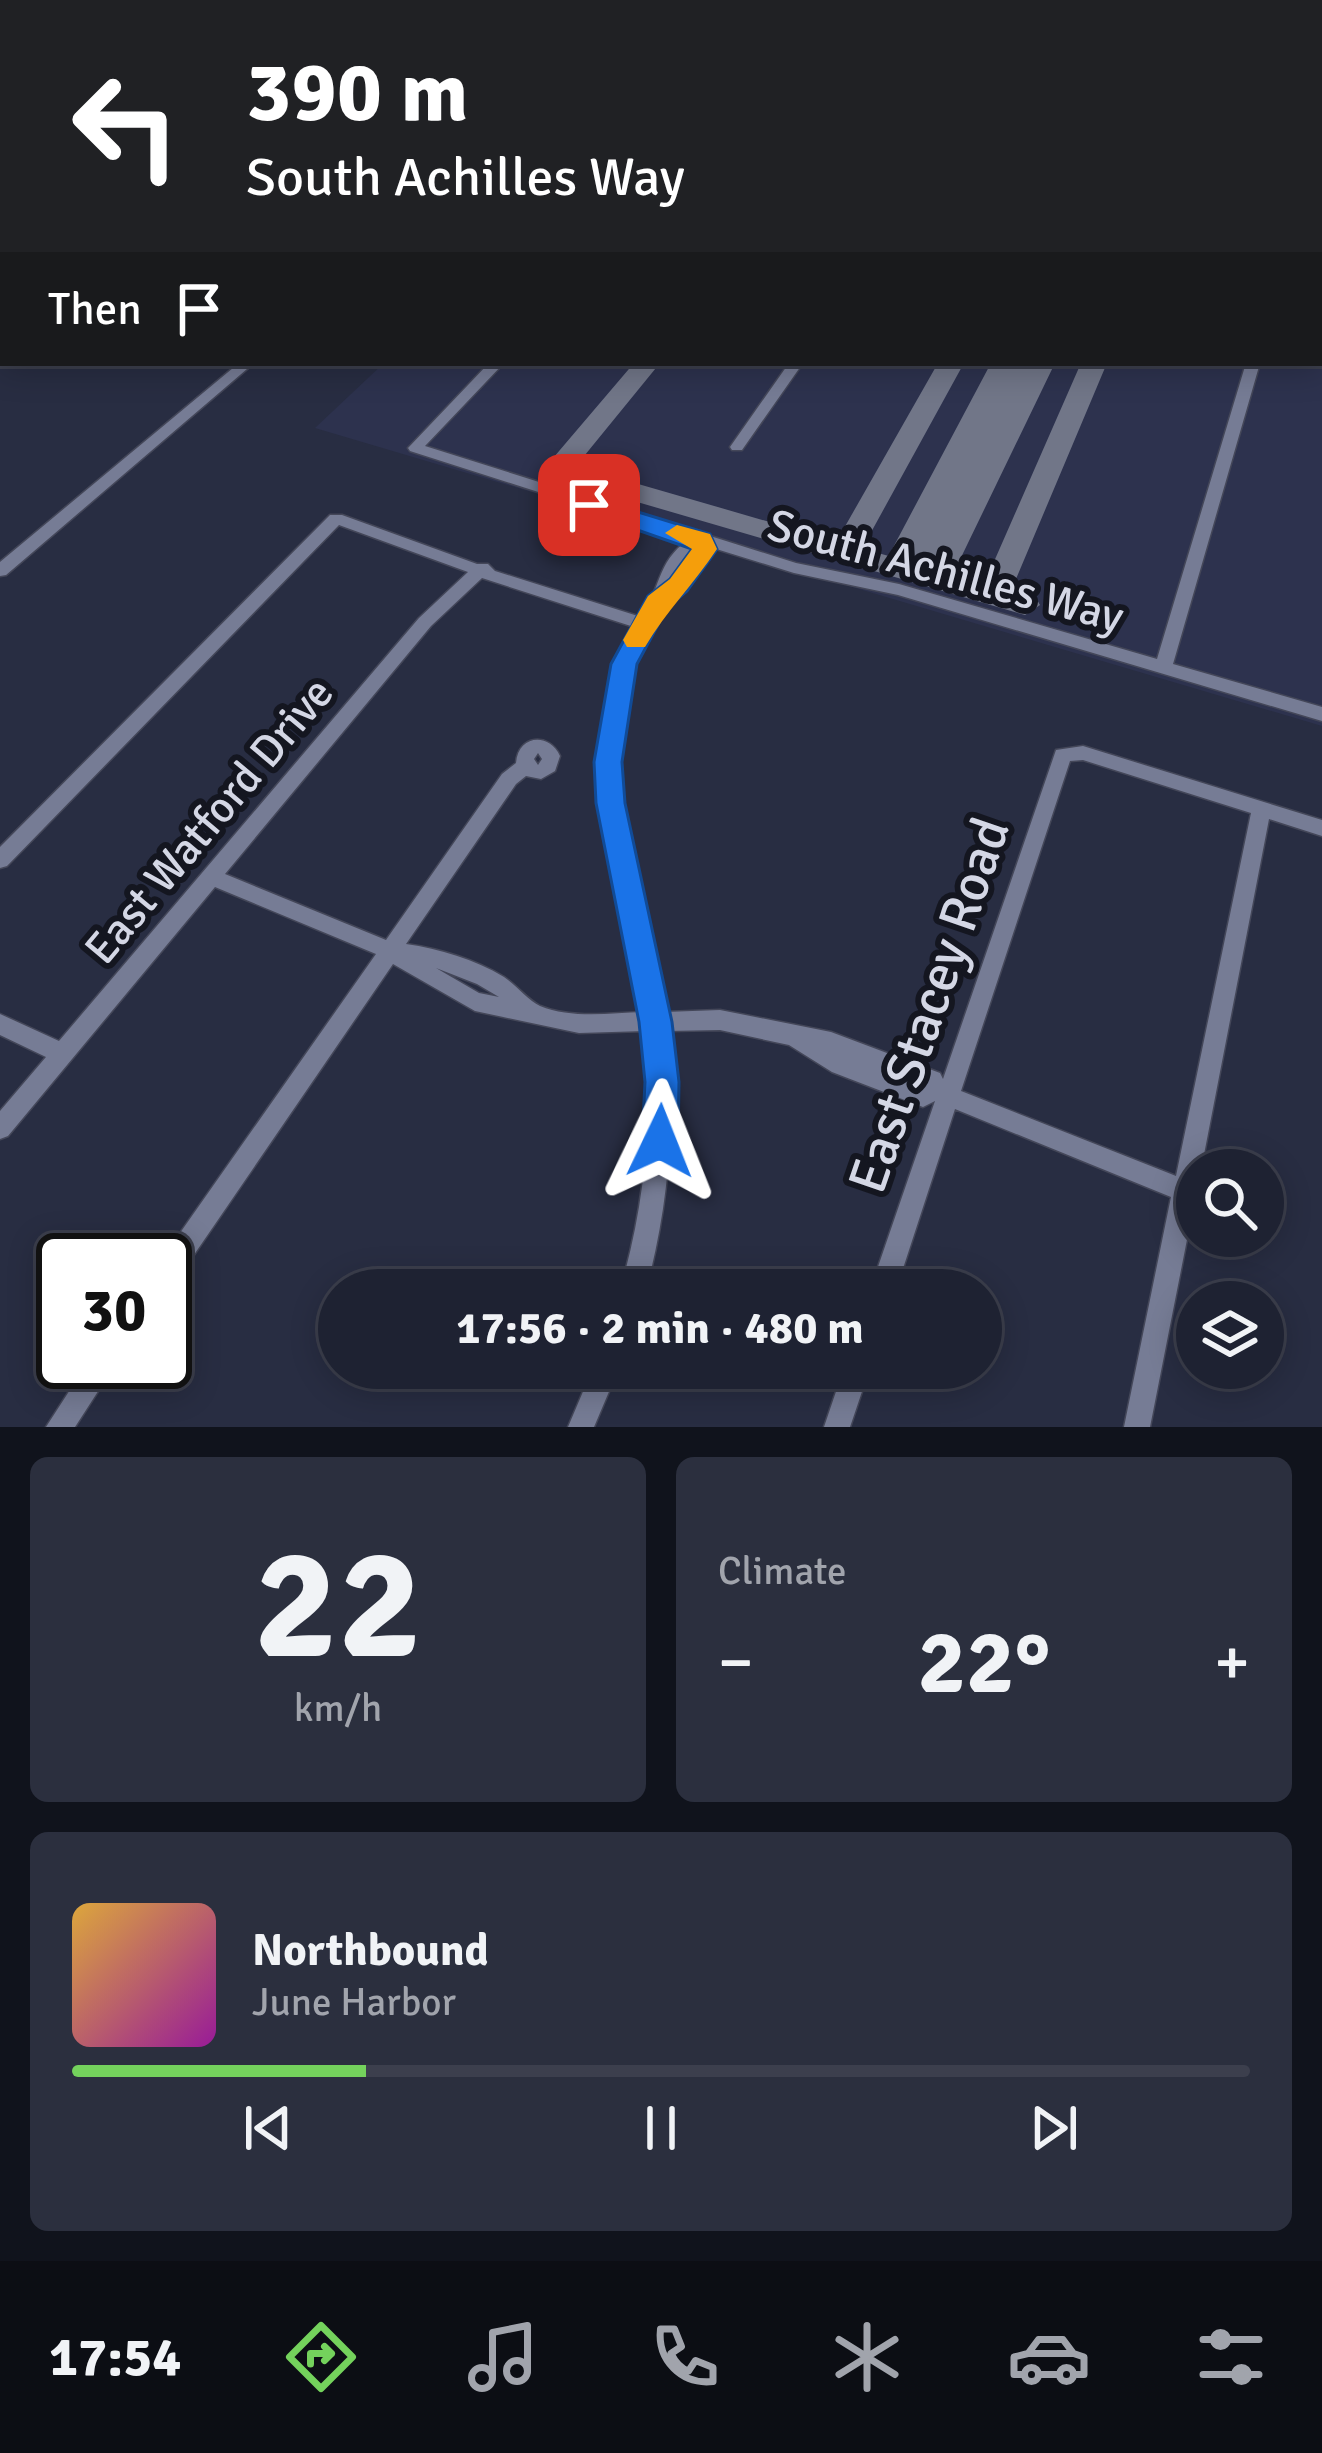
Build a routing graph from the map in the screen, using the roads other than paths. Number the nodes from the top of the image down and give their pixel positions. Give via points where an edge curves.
1 (244, 366) edge
2 (494, 366) edge
3 (794, 366) edge
4 (1252, 366) edge
5 (737, 447) dead end
6 (702, 540) junction
7 (482, 568) junction
8 (0, 570) edge
9 (644, 624) junction
10 (1163, 668) junction
11 (1322, 714) edge
12 (526, 766) dead end
13 (1262, 808) junction
14 (1322, 828) edge
15 (0, 860) edge
16 (212, 877) junction
17 (390, 951) junction
18 (656, 1022) junction
19 (0, 1024) edge
20 (63, 1054) junction
21 (940, 1092) junction
22 (0, 1128) edge
23 (1191, 1149) edge
24 (1176, 1188) edge
25 (1176, 1222) edge
26 (192, 1236) edge
27 (637, 1269) edge
28 (889, 1269) edge
29 (85, 1389) edge
30 (597, 1389) edge
31 (850, 1389) edge
32 (59, 1427) edge
33 (581, 1427) edge
34 (837, 1427) edge
35 (1137, 1427) edge

1 - 8 street
2 - 6 street, South Achilles Way via 416,448
3 - 5 street
4 - 10 street
6 - 9 street via 705,549
6 - 10 street, South Achilles Way
7 - 9 street
7 - 15 street via 336,519
7 - 16 street, East Watford Drive via 424,622
9 - 18 street via 619,683 608,762
10 - 11 street, South Achilles Way
12 - 17 street
13 - 14 street
13 - 21 street, East Stacey Road via 1066,752
13 - 23 street
16 - 17 street
16 - 20 street, East Watford Drive
17 - 18 street via 416,970 472,985 475,1002 579,1023
17 - 26 street
18 - 21 street via 719,1020 823,1038 922,1096
18 - 27 street via 660,1141
19 - 20 street
20 - 22 street, East Watford Drive
21 - 24 street
21 - 28 street, East Stacey Road
25 - 35 street
29 - 32 street
30 - 33 street
31 - 34 street

